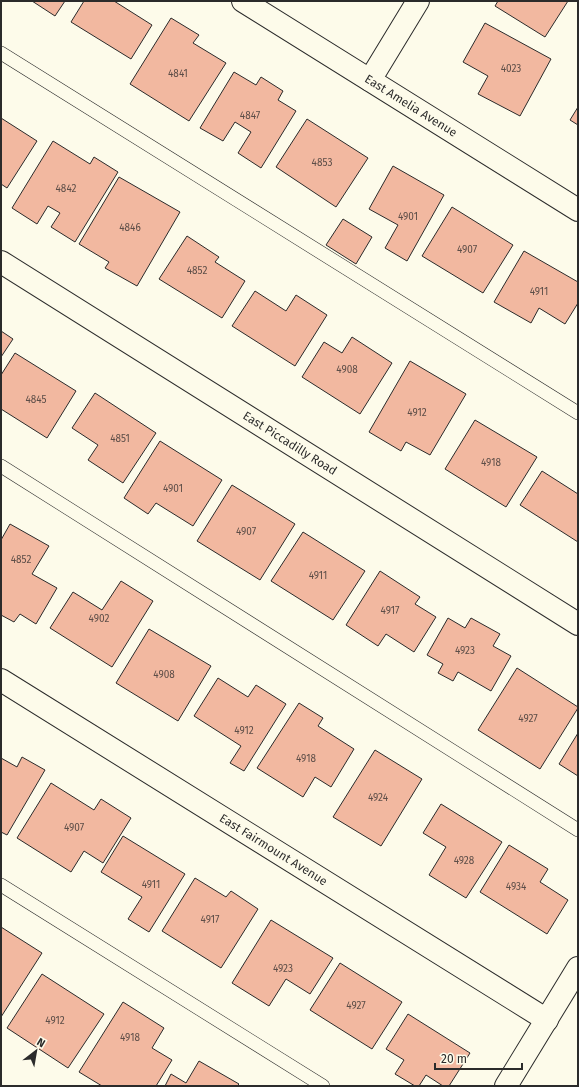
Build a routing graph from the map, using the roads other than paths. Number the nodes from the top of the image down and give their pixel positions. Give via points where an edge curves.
1 (243, 1) edge
2 (418, 1) edge
3 (1, 53) edge
4 (370, 80) junction
5 (578, 210) edge
6 (1, 262) edge
7 (578, 413) edge
8 (1, 466) edge
9 (578, 624) edge
10 (1, 680) edge
11 (578, 830) edge
12 (1, 885) edge
13 (578, 968) edge
14 (547, 1020) junction
15 (323, 1086) edge
16 (506, 1086) edge

1 - 4 street, East Amelia Avenue
2 - 4 street
3 - 7 lane
4 - 5 street, East Amelia Avenue
6 - 9 street, East Piccadilly Road
8 - 11 lane
10 - 14 street, East Fairmount Avenue
12 - 15 lane
13 - 14 street
14 - 16 street

